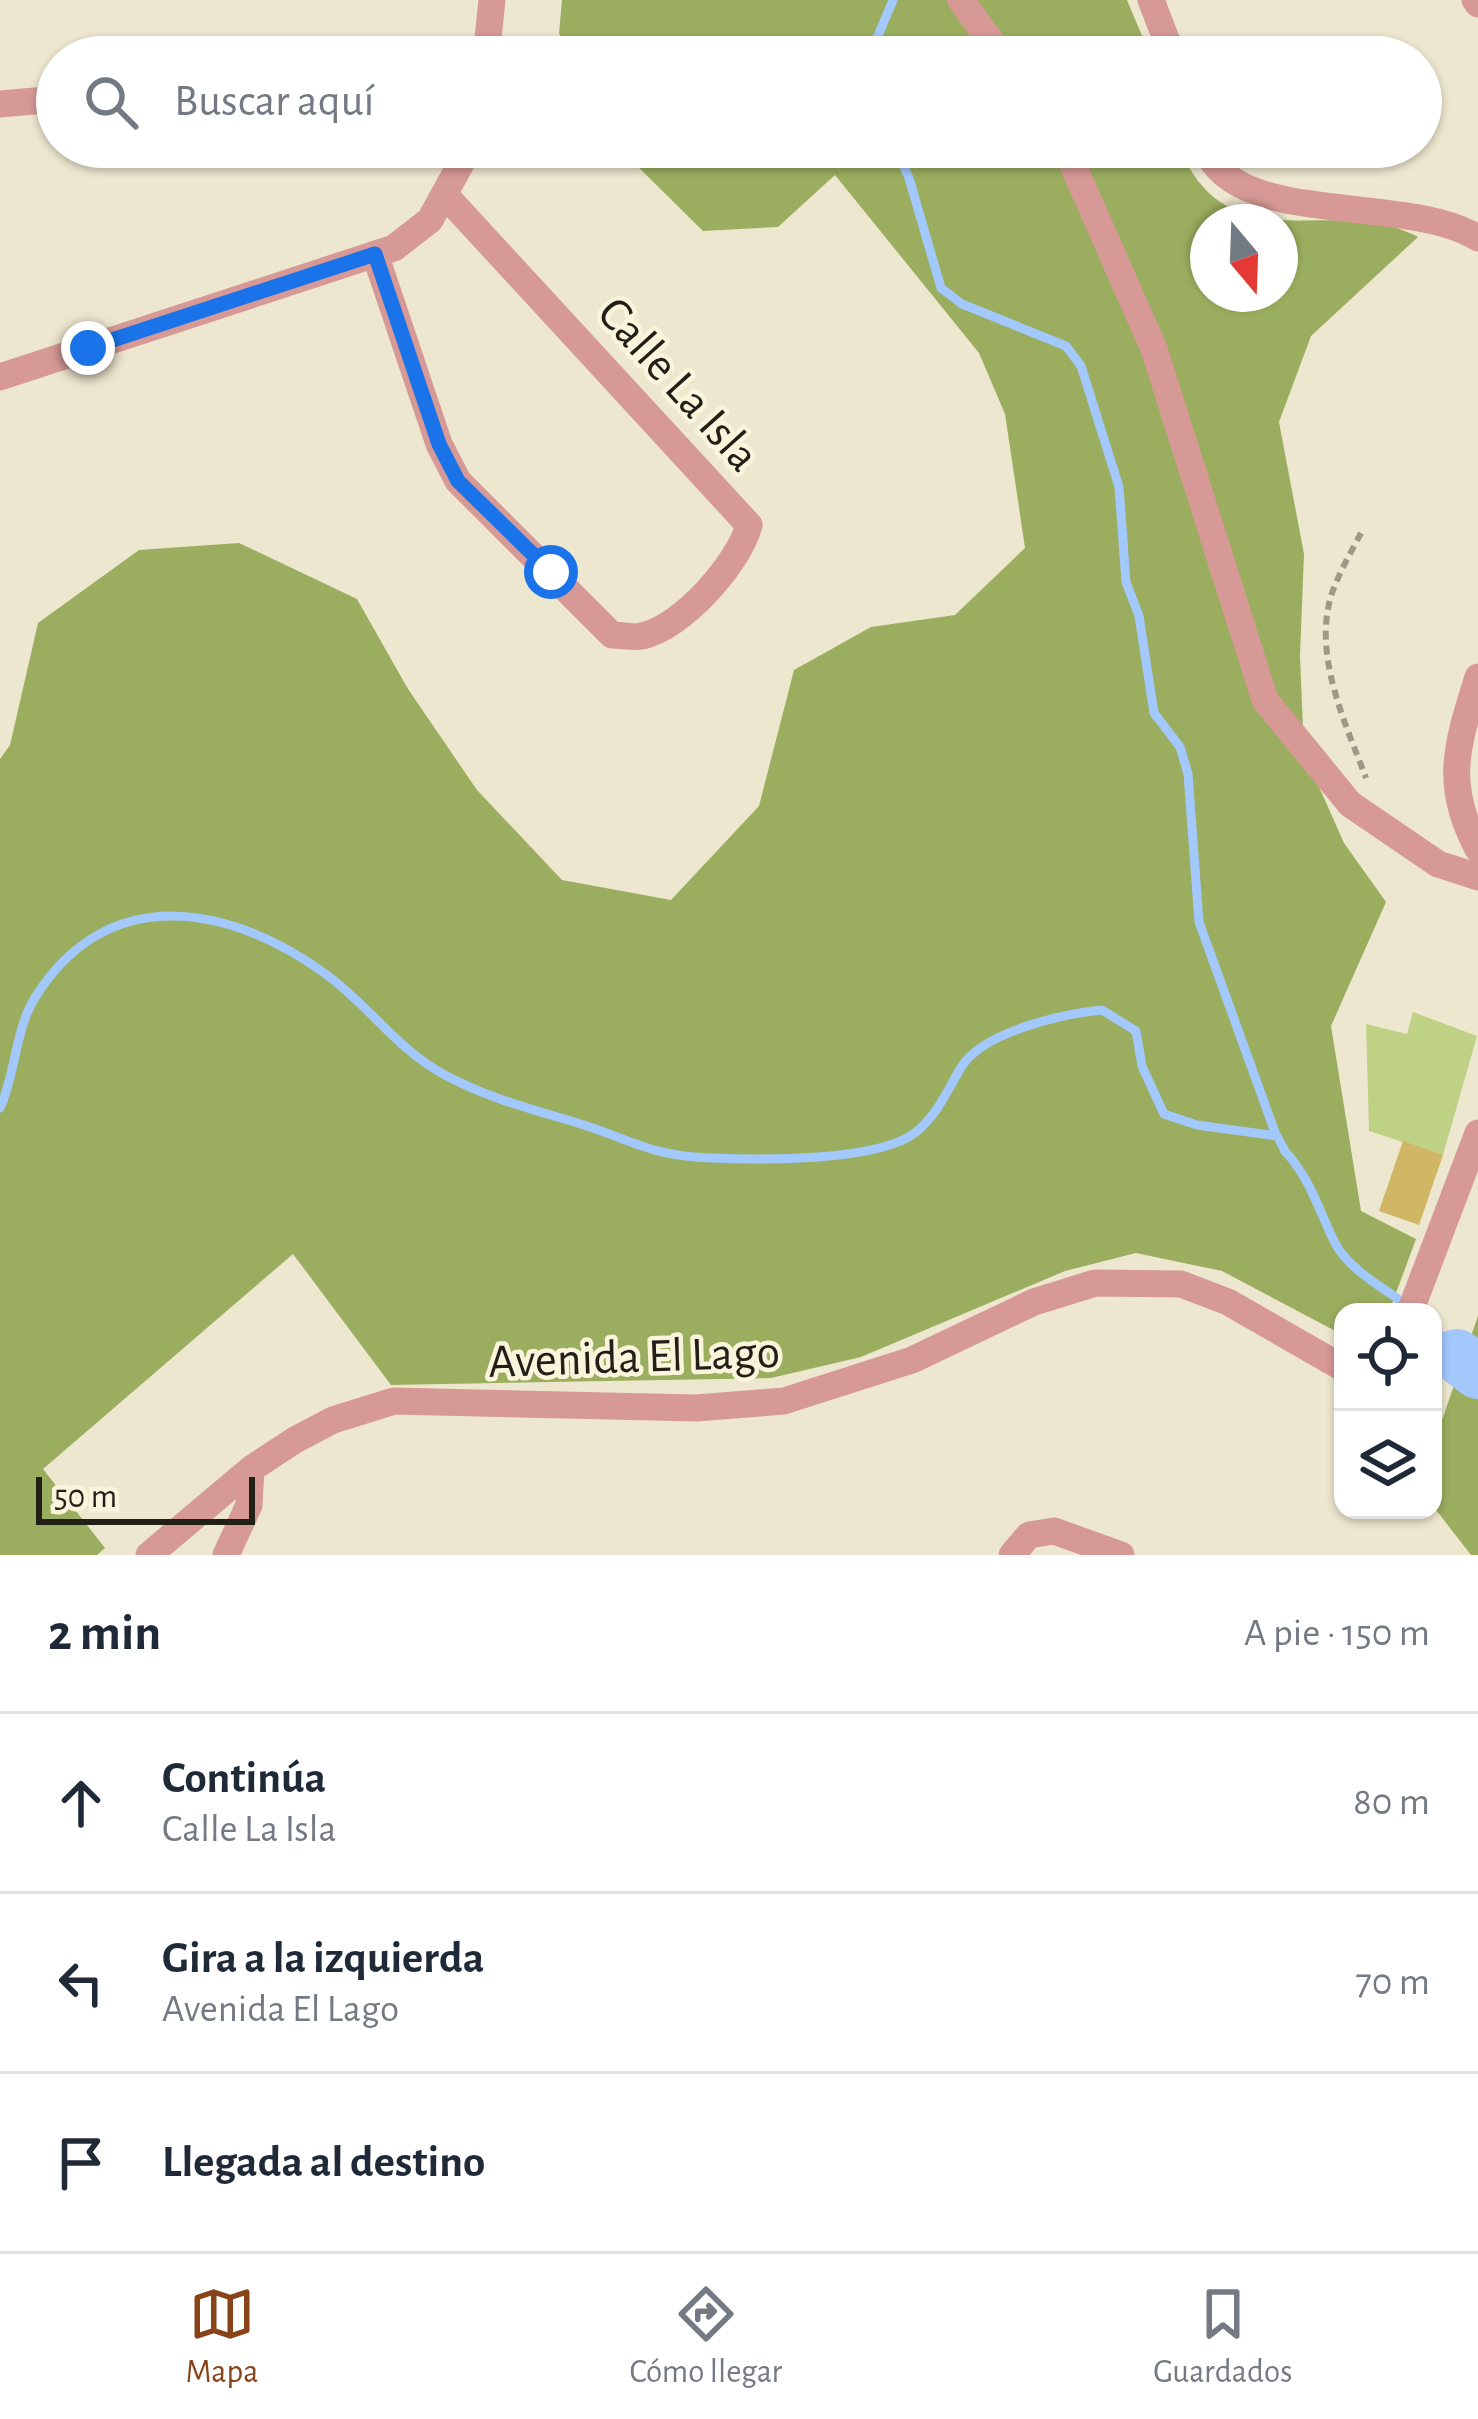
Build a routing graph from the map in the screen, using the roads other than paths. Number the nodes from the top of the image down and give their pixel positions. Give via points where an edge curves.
1 (492, 0) edge
2 (961, 0) edge
3 (1151, 0) edge
4 (488, 36) edge
5 (987, 36) edge
6 (1165, 36) edge
7 (36, 101) edge
8 (0, 104) edge
9 (459, 168) edge
10 (1074, 168) edge
11 (1218, 168) edge
12 (445, 195) junction
13 (1478, 238) edge
14 (375, 254) junction
15 (0, 377) edge
16 (1478, 677) edge
17 (1478, 849) edge
18 (1478, 877) edge
19 (1478, 1133) edge
20 (1413, 1303) edge
21 (1334, 1363) edge
22 (251, 1469) junction
23 (149, 1555) edge
24 (226, 1555) edge
25 (1012, 1555) edge
26 (1121, 1555) edge

1 - 4 street
2 - 5 street
3 - 6 street
7 - 8 street
9 - 12 street
10 - 18 street via 1154,350 1265,700 1350,804 1438,864
11 - 13 street via 1240,188 1286,202 1451,221
12 - 14 street via 430,220
12 - 14 street, Calle La Isla via 748,525 742,552 670,621 643,636 612,635 458,481
14 - 15 street
16 - 17 street via 1458,744 1457,810
19 - 20 street
21 - 22 street, Avenida El Lago via 1181,1284 1095,1283 1034,1302 912,1360 784,1401 696,1408 394,1401 333,1420
22 - 23 street, Avenida El Lago
22 - 24 street via 249,1505
25 - 26 street via 1029,1535 1054,1531

